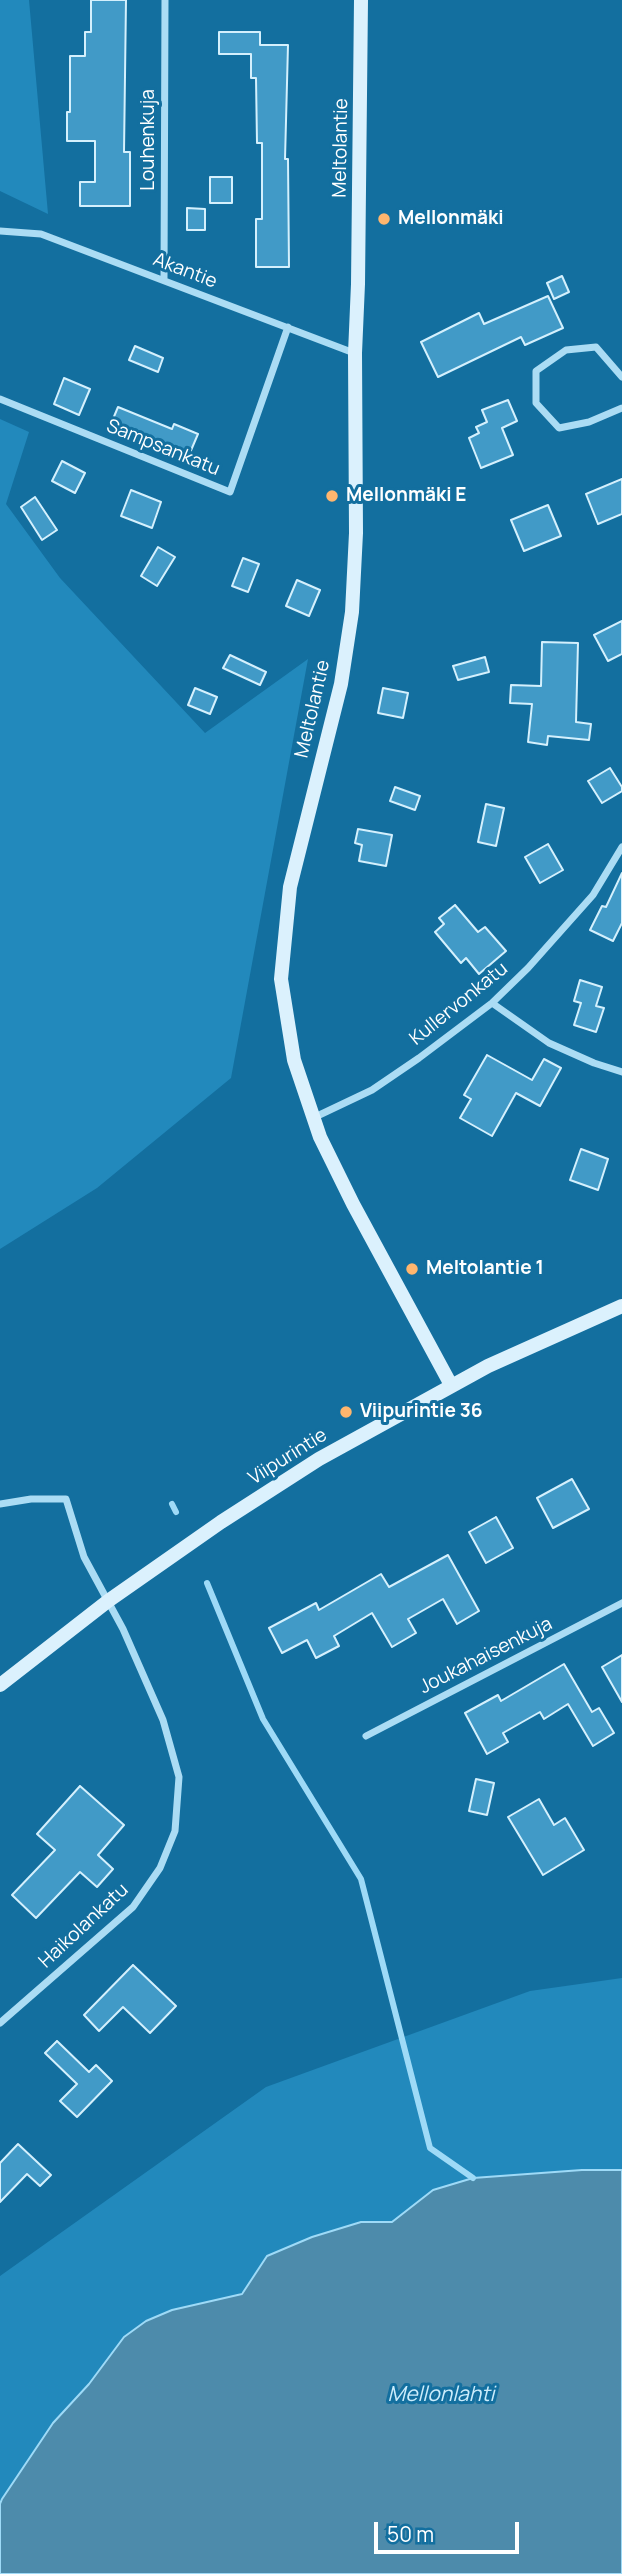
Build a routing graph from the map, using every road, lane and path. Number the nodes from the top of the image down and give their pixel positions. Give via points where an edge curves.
1 (165, 0) edge
2 (361, 0) edge
3 (0, 231) edge
4 (164, 280) junction
5 (288, 327) junction
6 (355, 353) junction
7 (622, 377) edge
8 (0, 399) edge
9 (622, 408) edge
10 (622, 847) edge
11 (492, 1003) junction
12 (622, 1072) edge
13 (313, 1118) junction
14 (622, 1306) edge
15 (451, 1385) junction
16 (0, 1504) edge
17 (108, 1601) junction
18 (622, 1603) edge
19 (0, 1685) edge
20 (366, 1736) dead end
21 (0, 2023) edge

1 - 4 street, Louhenkuja
2 - 6 street, Meltolantie
3 - 4 street, Akantie via 41,234
4 - 5 street, Akantie
5 - 6 street, Akantie
5 - 8 street, Sampsankatu via 230,492
6 - 13 street, Meltolantie via 352,612 341,684 290,887 281,979 294,1060
7 - 9 street via 596,347 566,350 536,372 536,403 559,428
10 - 11 street, Kullervonkatu via 593,895
11 - 12 street via 549,1043
11 - 13 street, Kullervonkatu via 372,1090
13 - 15 street, Meltolantie via 353,1204
14 - 15 street, Viipurintie
15 - 17 street, Viipurintie via 319,1459
16 - 17 street, Haikolankatu via 66,1499 84,1557
17 - 19 street, Viipurintie
17 - 21 street, Haikolankatu via 166,1732 179,1777 175,1831 160,1868 133,1907
18 - 20 street, Joukahaisenkuja

